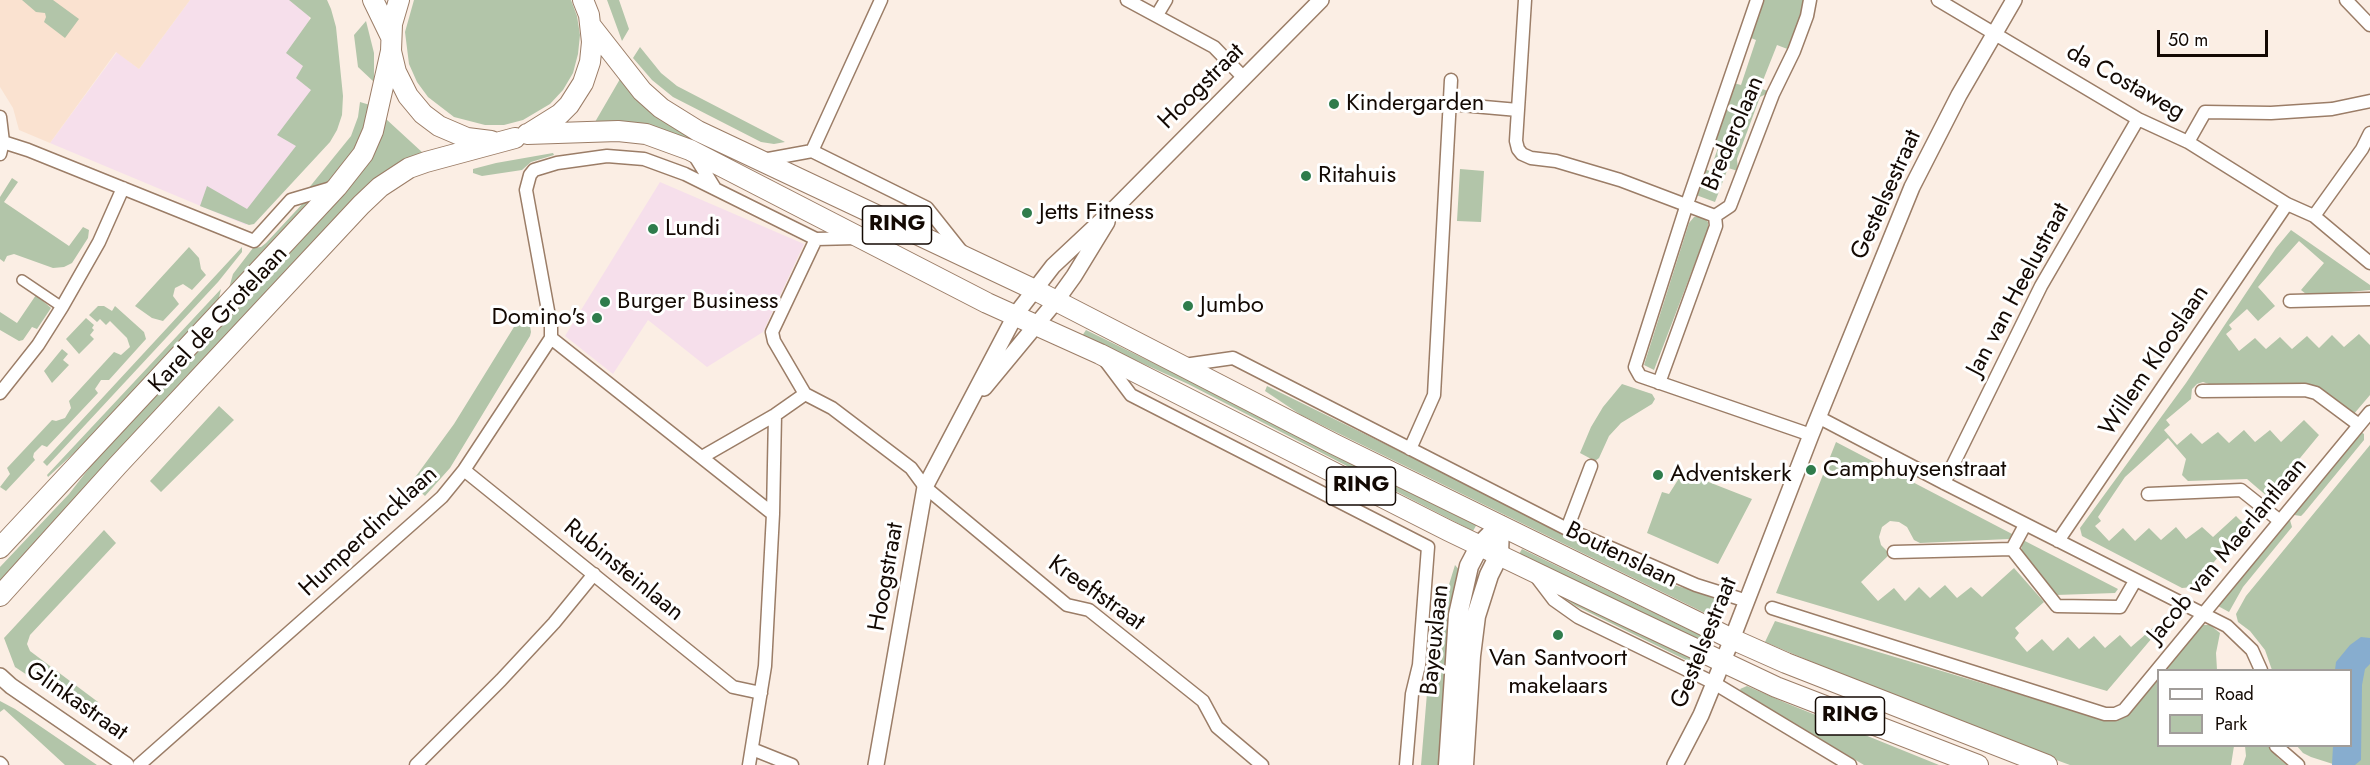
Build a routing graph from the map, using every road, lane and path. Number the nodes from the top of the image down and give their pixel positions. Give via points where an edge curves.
1 (373, 0) edge
2 (399, 0) edge
3 (881, 0) edge
4 (1127, 0) edge
5 (1166, 0) edge
6 (1321, 0) edge
7 (1525, 0) edge
8 (1757, 0) edge
9 (1810, 0) edge
10 (1938, 0) edge
11 (2014, 0) edge
12 (2346, 0) edge
13 (589, 10) edge
14 (1157, 15) junction
15 (2370, 25) edge
16 (1994, 33) junction
17 (391, 44) junction
18 (1244, 78) junction
19 (1451, 80) dead end
20 (2370, 101) edge
21 (1450, 104) junction
22 (1518, 110) junction
23 (0, 117) edge
24 (2138, 119) junction
25 (2370, 133) edge
26 (521, 136) junction
27 (2188, 142) junction
28 (2, 148) edge
29 (690, 150) junction
30 (812, 151) junction
31 (760, 160) junction
32 (337, 187) junction
33 (123, 188) junction
34 (714, 188) junction
35 (1687, 204) junction
36 (2287, 204) junction
37 (1116, 207) junction
38 (1715, 216) junction
39 (2314, 216) junction
40 (863, 237) junction
41 (816, 239) junction
42 (967, 258) junction
43 (2370, 263) edge
44 (22, 280) dead end
45 (1034, 289) junction
46 (2370, 299) edge
47 (1056, 301) junction
48 (2290, 301) dead end
49 (62, 307) junction
50 (1016, 314) junction
51 (1038, 325) junction
52 (551, 338) junction
53 (1100, 354) junction
54 (1184, 365) junction
55 (4, 380) edge
56 (1659, 383) junction
57 (2202, 391) dead end
58 (0, 393) edge
59 (805, 394) junction
60 (969, 406) junction
61 (2370, 412) edge
62 (775, 415) junction
63 (1818, 417) junction
64 (2359, 425) junction
65 (1811, 435) junction
66 (1410, 449) junction
67 (702, 457) junction
68 (1591, 466) dead end
69 (464, 470) junction
70 (1944, 483) junction
71 (926, 487) junction
72 (2148, 494) dead end
73 (774, 514) junction
74 (2280, 521) junction
75 (1500, 525) junction
76 (2025, 525) junction
77 (1567, 529) junction
78 (2058, 541) junction
79 (1480, 545) junction
80 (0, 548) edge
81 (2012, 549) junction
82 (1894, 552) dead end
83 (1499, 555) junction
84 (1531, 570) junction
85 (594, 574) junction
86 (2135, 580) junction
87 (0, 596) edge
88 (1747, 601) junction
89 (1772, 608) dead end
90 (2202, 614) junction
91 (1732, 639) junction
92 (1723, 662) junction
93 (2157, 669) edge
94 (2157, 669) edge
95 (2261, 669) edge
96 (0, 676) edge
97 (1714, 683) junction
98 (761, 693) junction
99 (2277, 747) edge
100 (752, 749) junction
101 (126, 765) edge
102 (139, 765) edge
103 (416, 765) edge
104 (749, 765) edge
105 (792, 765) edge
106 (876, 765) edge
107 (1262, 765) edge
108 (1406, 765) edge
109 (1448, 765) edge
110 (1464, 765) edge
111 (1675, 765) edge
112 (1850, 765) edge
113 (1978, 765) edge
114 (2047, 765) edge
115 (2298, 765) edge

1 - 17 main road, RING
2 - 17 main road, RING
3 - 30 street
4 - 14 street
5 - 14 street
6 - 18 street, Hoogstraat
7 - 22 street
8 - 35 street, Brederolaan
9 - 38 street, Brederolaan via 1794,51 1730,206
10 - 16 street, da Costaweg
11 - 16 street, Gestelsestraat
12 - 15 street
13 - 26 main road, RING via 590,62 577,94 560,114
13 - 31 main road, RING via 642,91 661,108 698,131
14 - 18 street via 1214,47
16 - 24 street, da Costaweg
16 - 63 street, Gestelsestraat via 1912,187
17 - 26 main road, RING via 401,85 431,120 467,138 491,141
17 - 32 main road, Karel de Grotelaan via 373,131 363,154
18 - 37 street, Hoogstraat
19 - 21 street
20 - 27 street, da Costaweg via 2332,109 2205,112
21 - 22 street
21 - 66 street via 1434,394
22 - 35 street via 1518,148 1522,154 1620,180
23 - 28 street
24 - 27 street, da Costaweg
24 - 70 street, Jan van Heelustraat via 2041,286
25 - 39 street
26 - 29 main road, RING via 618,131 646,134
26 - 87 main road, Karel de Grotelaan via 409,168 380,187
27 - 36 street
28 - 33 street via 28,150
29 - 34 street
29 - 40 main road, RING
30 - 31 street
30 - 42 street via 927,208
31 - 42 main road, RING
32 - 33 street via 291,200 254,241
32 - 80 main road, Karel de Grotelaan
33 - 49 street via 99,242
34 - 41 street
34 - 52 street via 664,165 618,156 540,167 530,175 526,190
35 - 38 street
35 - 56 street, Brederolaan via 1635,367 1640,376
36 - 39 street
36 - 78 street, Willem Klooslaan
37 - 45 street, Hoogstraat
37 - 47 street, Hoogstraat
38 - 56 street, Brederolaan via 1716,226
39 - 43 street
40 - 41 street
40 - 50 main road, RING via 987,303
41 - 59 street via 772,332
42 - 45 main road, RING
44 - 49 street
45 - 47 main road, RING
45 - 50 street, Hoogstraat
46 - 48 street
47 - 51 street, Hoogstraat
47 - 54 main road, Boutenslaan / RING
49 - 55 street via 38,345
50 - 51 main road, RING
50 - 60 street, Hoogstraat
51 - 53 main road, RING
51 - 60 street, Hoogstraat
52 - 67 street
52 - 69 street, Humperdincklaan
53 - 79 main road, RING
53 - 108 street via 1131,395 1428,547
54 - 66 street, Boutenslaan via 1233,358
54 - 75 main road, Boutenslaan / RING
55 - 58 street
56 - 65 street
57 - 64 street via 2305,390 2316,393
59 - 62 street
59 - 71 street, Kreeftstraat via 832,408 911,468
60 - 71 street, Hoogstraat
61 - 64 street, Jacob van Maerlantlaan
62 - 67 street
62 - 73 street
63 - 65 street, Gestelsestraat
63 - 70 street
64 - 74 street, Jacob van Maerlantlaan
65 - 88 street, Gestelsestraat
66 - 77 street, Boutenslaan
67 - 73 street
68 - 77 street
69 - 85 street, Rubinsteinlaan
69 - 102 street, Humperdincklaan via 442,497
70 - 76 street
71 - 106 street, Hoogstraat
71 - 107 street, Kreeftstraat via 1067,605 1089,610 1203,701 1217,727
72 - 74 street via 2241,490
73 - 98 street
74 - 90 street, Jacob van Maerlantlaan
75 - 79 main road, Bayeuxlaan
75 - 83 main road, Bayeuxlaan
75 - 91 main road, Boutenslaan / RING
76 - 78 street
76 - 81 street
77 - 88 street, Boutenslaan via 1696,585
78 - 86 street
79 - 83 main road, RING
79 - 109 main road, Bayeuxlaan via 1469,566 1458,615
81 - 82 street
81 - 86 street via 2057,606 2120,607
83 - 84 main road, RING
83 - 110 main road, Bayeuxlaan via 1476,616
84 - 92 main road, RING
84 - 97 street via 1554,600 1578,617
85 - 98 street, Rubinsteinlaan via 733,687
85 - 103 street via 501,680
86 - 90 street
88 - 91 street, Gestelsestraat
89 - 93 street, Jacob van Maerlantlaan via 2105,714 2124,710
90 - 94 street, Jacob van Maerlantlaan
90 - 95 street via 2237,635 2252,650
91 - 92 street, Gestelsestraat
91 - 114 main road, Boutenslaan / RING
92 - 97 street, Gestelsestraat
92 - 113 main road, RING via 1776,687
96 - 101 street, Glinkastraat
97 - 111 street, Gestelsestraat
97 - 112 street
98 - 100 street
99 - 115 street
100 - 104 street
100 - 105 street

